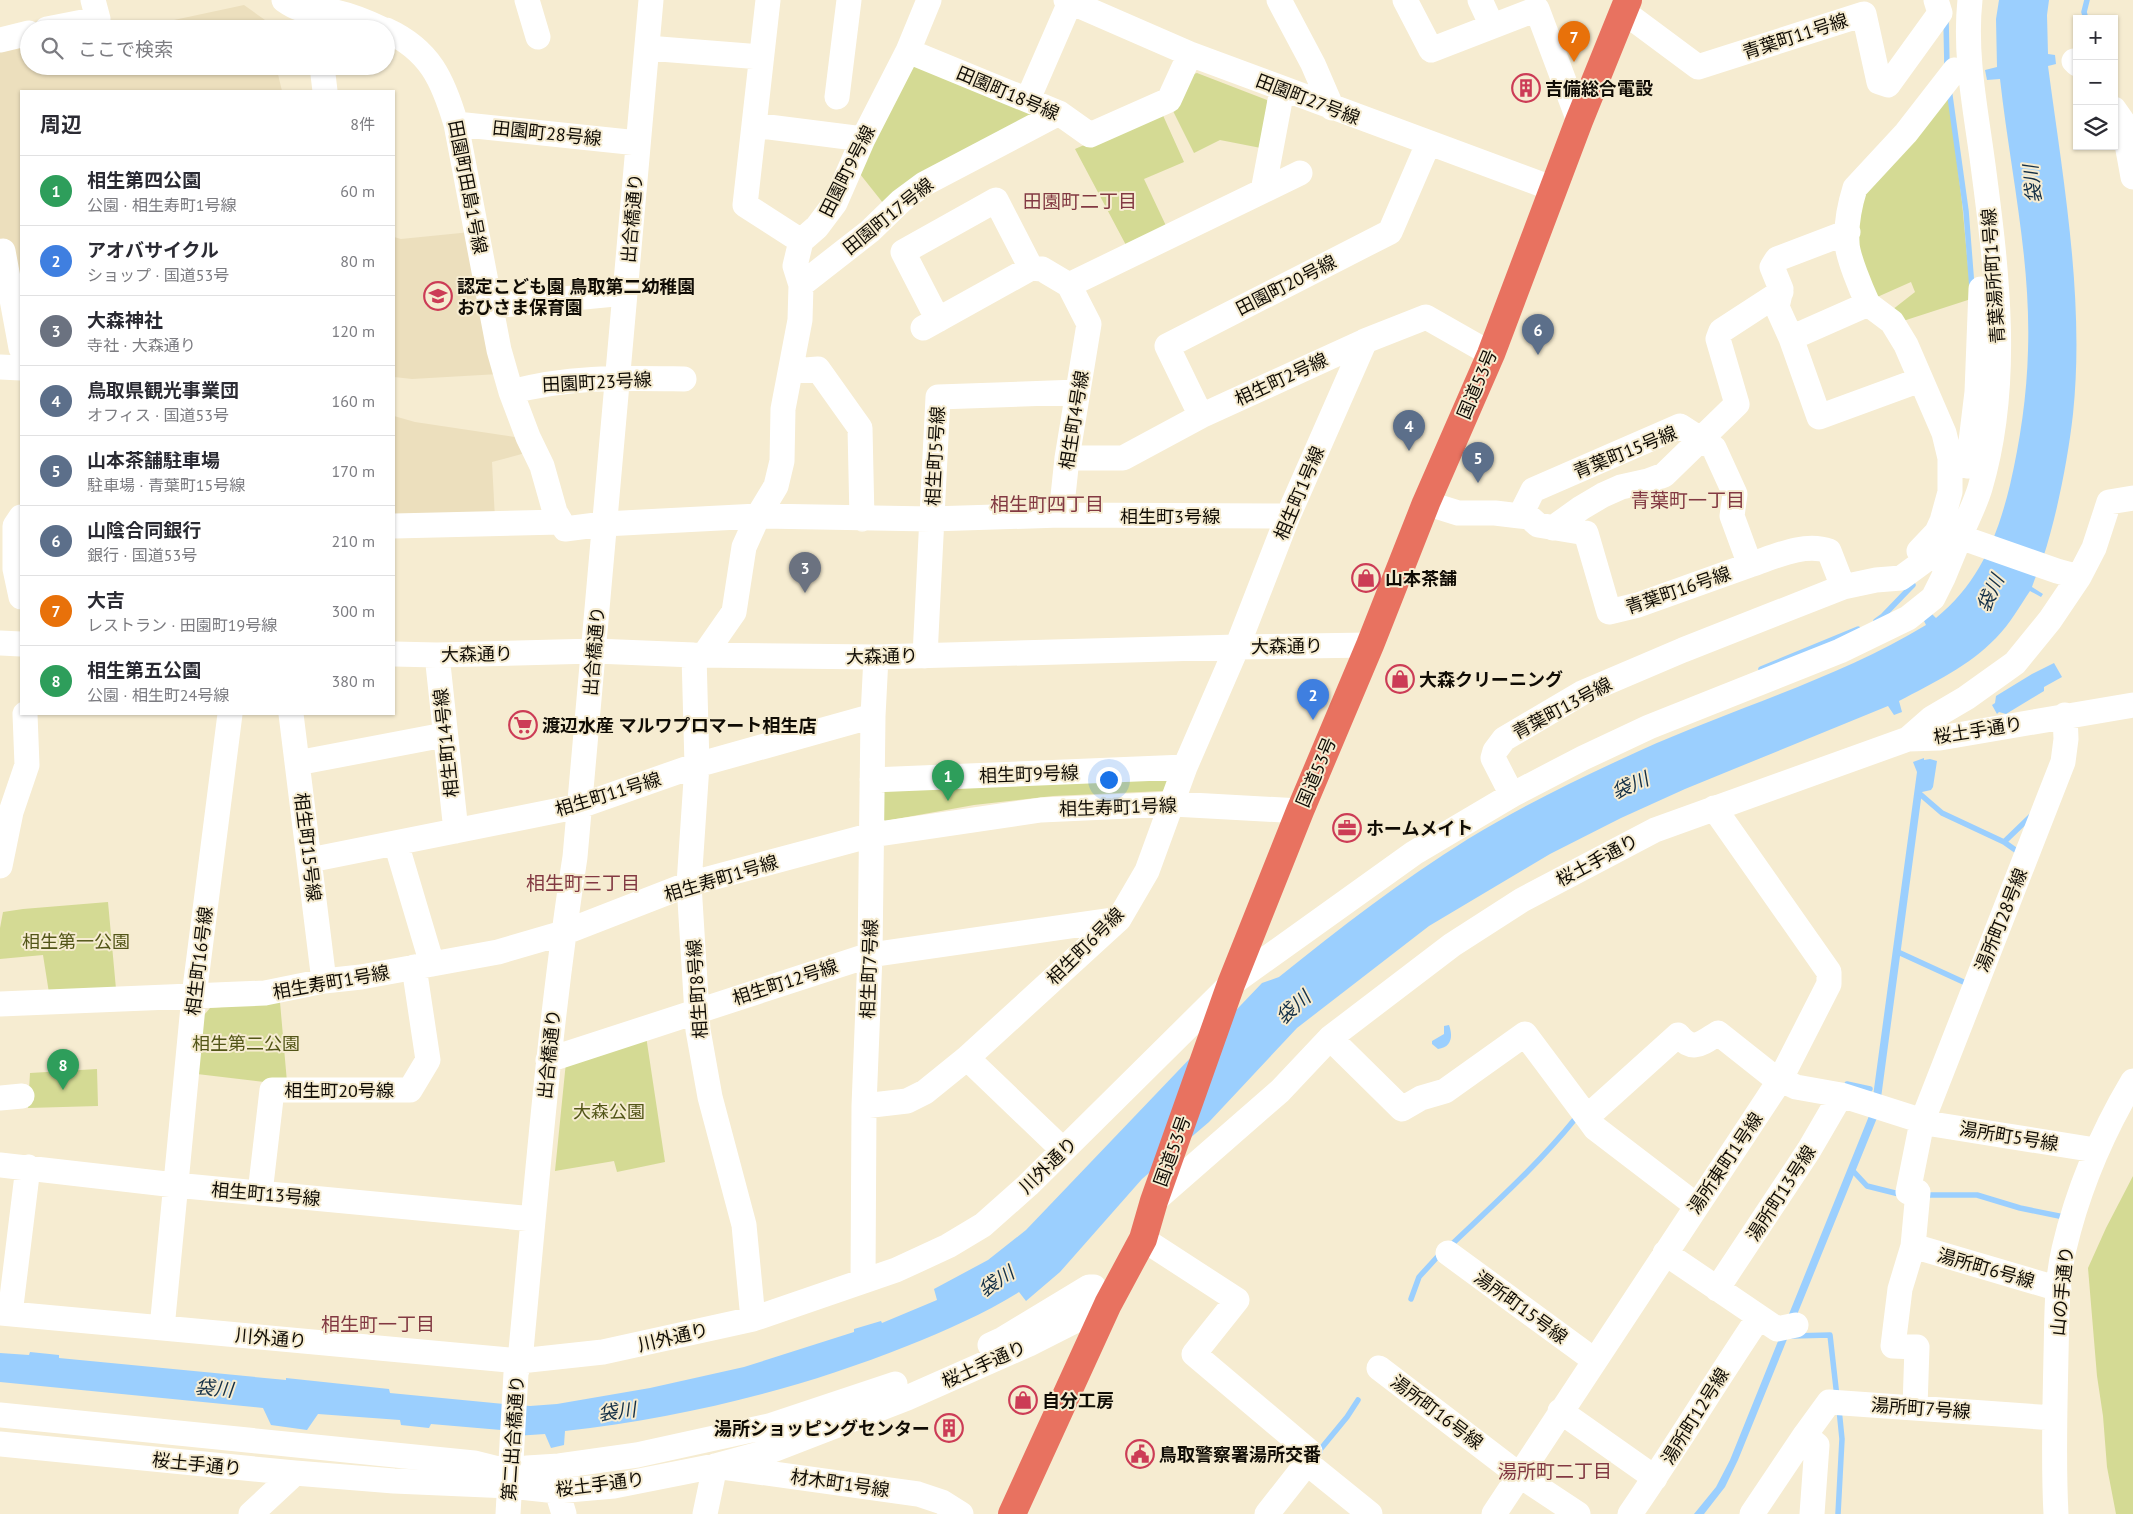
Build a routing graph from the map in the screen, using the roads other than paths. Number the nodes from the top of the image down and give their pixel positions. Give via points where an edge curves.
1 (93, 0) edge
2 (284, 0) edge
3 (527, 0) edge
4 (651, 0) edge
5 (768, 0) edge
6 (849, 0) edge
7 (928, 0) edge
8 (1279, 0) edge
9 (1405, 0) edge
10 (1480, 0) edge
11 (1936, 0) edge
12 (1953, 0) edge
13 (1970, 0) edge
14 (1069, 1) edge
15 (1626, 6) edge
16 (316, 19) edge
17 (93, 20) edge
18 (363, 20) edge
19 (1492, 26) junction
20 (20, 35) edge
21 (395, 35) edge
22 (538, 37) dead end
23 (0, 40) edge
24 (647, 48) junction
25 (908, 51) junction
26 (1190, 54) junction
27 (761, 58) junction
28 (1955, 70) junction
29 (323, 75) edge
30 (325, 90) edge
31 (1282, 90) junction
32 (837, 97) dead end
33 (1028, 100) junction
34 (1332, 108) junction
35 (1060, 113) junction
36 (2118, 116) edge
37 (1579, 121) junction
38 (456, 124) junction
39 (754, 124) junction
40 (863, 139) junction
41 (638, 143) junction
42 (1428, 144) junction
43 (1300, 173) dead end
44 (2133, 178) edge
45 (1986, 185) junction
46 (1554, 189) junction
47 (1263, 191) junction
48 (1848, 232) junction
49 (801, 241) junction
50 (3, 250) dead end
51 (1031, 268) junction
52 (800, 285) junction
53 (1069, 285) junction
54 (1781, 292) junction
55 (625, 293) junction
56 (6, 296) edge
57 (1868, 304) junction
58 (491, 306) junction
59 (1791, 338) junction
60 (1365, 340) junction
61 (20, 345) edge
62 (1490, 354) junction
63 (0, 367) edge
64 (20, 368) edge
65 (792, 371) junction
66 (617, 378) junction
67 (684, 379) dead end
68 (1920, 380) junction
69 (511, 392) junction
70 (1078, 392) junction
71 (1201, 416) junction
72 (1700, 440) junction
73 (1067, 458) junction
74 (2133, 498) edge
75 (1426, 503) junction
76 (758, 516) junction
77 (1061, 516) junction
78 (1288, 516) junction
79 (1520, 516) junction
80 (20, 518) edge
81 (862, 519) junction
82 (931, 519) junction
83 (560, 522) junction
84 (604, 524) junction
85 (395, 526) edge
86 (1553, 528) junction
87 (1958, 533) junction
88 (1750, 565) junction
89 (2068, 574) junction
90 (1844, 586) junction
91 (20, 592) edge
92 (0, 643) edge
93 (20, 644) edge
94 (1370, 646) junction
95 (1237, 647) junction
96 (595, 651) junction
97 (395, 654) edge
98 (437, 655) junction
99 (699, 655) junction
100 (925, 656) junction
101 (876, 657) junction
102 (2133, 705) edge
103 (25, 715) edge
104 (230, 715) edge
105 (291, 715) edge
106 (2065, 715) junction
107 (873, 716) junction
108 (444, 735) junction
109 (1908, 739) junction
110 (298, 763) junction
111 (697, 765) junction
112 (1185, 768) junction
113 (872, 780) junction
114 (1512, 795) junction
115 (1173, 804) junction
116 (580, 806) junction
117 (1714, 808) junction
118 (1300, 811) junction
119 (456, 831) junction
120 (872, 835) junction
121 (396, 843) junction
122 (310, 860) junction
123 (0, 866) edge
124 (690, 884) junction
125 (1118, 919) junction
126 (563, 934) junction
127 (870, 955) junction
128 (423, 965) junction
129 (324, 980) junction
130 (1231, 984) junction
131 (194, 996) junction
132 (0, 1004) edge
133 (697, 1011) junction
134 (1330, 1038) junction
135 (967, 1058) junction
136 (548, 1060) junction
137 (1780, 1080) junction
138 (2133, 1081) edge
139 (1841, 1095) junction
140 (864, 1106) junction
141 (1587, 1117) junction
142 (1922, 1122) junction
143 (1063, 1150) junction
144 (2096, 1153) junction
145 (0, 1165) edge
146 (28, 1167) junction
147 (175, 1185) junction
148 (260, 1193) junction
149 (1154, 1201) junction
150 (1697, 1206) junction
151 (533, 1219) junction
152 (1143, 1239) junction
153 (1913, 1246) junction
154 (1448, 1253) dead end
155 (1665, 1253) junction
156 (864, 1281) junction
157 (1717, 1289) junction
158 (2059, 1289) junction
159 (1101, 1295) junction
160 (5, 1314) edge
161 (753, 1319) junction
162 (162, 1328) junction
163 (1594, 1360) junction
164 (518, 1367) junction
165 (1379, 1368) dead end
166 (1915, 1407) junction
167 (1560, 1411) junction
168 (0, 1415) edge
169 (2054, 1418) junction
170 (1806, 1435) junction
171 (0, 1444) edge
172 (1307, 1463) junction
173 (715, 1466) junction
174 (510, 1471) junction
175 (295, 1473) junction
176 (1519, 1475) junction
177 (1655, 1478) junction
178 (561, 1503) edge
179 (251, 1514) edge
180 (508, 1514) edge
181 (706, 1514) edge
182 (961, 1514) edge
183 (1012, 1514) edge
184 (1266, 1514) edge
185 (1370, 1514) edge
186 (1494, 1514) edge
187 (1578, 1514) edge
188 (1630, 1514) edge
189 (1752, 1514) edge
190 (1812, 1514) edge
191 (2056, 1514) edge

1 - 17 street via 98,19
2 - 16 street
3 - 22 street
4 - 24 street, 出合橋通り
5 - 27 street
6 - 32 street
7 - 25 street, 田園町9号線
8 - 34 street
9 - 19 street via 1431,50
10 - 19 street
11 - 15 street, 青葉町11号線 via 1940,13 1888,85 1878,82 1864,14 1698,67
12 - 28 street via 1951,30
13 - 45 street, 青葉湯所町1号線 via 1971,74
14 - 26 street, 田園町27号線
14 - 33 street
15 - 37 highway, 国道53号
16 - 18 street via 327,10
19 - 37 street via 1537,9
20 - 23 street
21 - 38 street, 田園町田島1号線 via 416,47 434,67 447,93
24 - 27 street
24 - 41 street, 出合橋通り
25 - 33 street, 田園町18号線
25 - 40 street, 田園町9号線
26 - 31 street, 田園町27号線
26 - 35 street, 田園町18号線 via 1169,100 1090,134
27 - 39 street
28 - 45 street via 1975,170
28 - 48 street via 1906,133 1855,188
29 - 30 street
31 - 34 street, 田園町27号線
31 - 47 street
33 - 35 street, 田園町18号線
34 - 42 street, 田園町27号線
35 - 52 street, 田園町17号線 via 924,184
36 - 44 street
37 - 46 highway, 国道53号
38 - 41 street, 田園町28号線
38 - 58 street, 田園町田島1号線
39 - 40 street
39 - 49 street via 745,205
40 - 49 street, 田園町9号線 via 835,203 817,227
41 - 55 street, 出合橋通り
42 - 46 street, 田園町27号線
42 - 71 street, 田園町20号線 via 1390,232 1167,346
43 - 47 street
45 - 87 street, 青葉湯所町1号線 via 1998,316 1994,411 1980,489
46 - 62 highway, 国道53号
47 - 53 street
48 - 54 street via 1777,259 1772,267
48 - 57 street via 1846,243
49 - 52 street via 795,266
50 - 56 street
51 - 51 street via 931,324 903,252 996,200
51 - 53 street via 1042,269
52 - 65 street via 800,320
53 - 70 street, 相生町4号線 via 1089,324
54 - 59 street via 1777,307
54 - 72 street via 1721,331 1718,339 1737,404
55 - 58 street
55 - 66 street, 出合橋通り
56 - 61 street
57 - 59 street
57 - 68 street via 1892,322 1906,345
58 - 69 street, 田園町田島1号線
59 - 68 street via 1819,417
60 - 62 street, 相生町2号線 via 1426,317
60 - 71 street, 相生町2号線
60 - 78 street, 相生町1号線
62 - 75 highway, 国道53号
63 - 64 street
65 - 76 street via 783,409 782,461 776,486
65 - 81 street via 818,369 860,428
66 - 67 street, 田園町23号線
66 - 69 street, 田園町23号線 via 560,381
66 - 84 street, 出合橋通り
68 - 87 street via 1944,433
69 - 83 street, 田園町田島1号線 via 542,466
70 - 73 street, 相生町4号線
70 - 82 street, 相生町5号線 via 938,397
71 - 73 street, 相生町2号線 via 1123,458
72 - 79 street, 青葉町15号線 via 1680,426 1533,490
72 - 86 street via 1664,474 1602,495
72 - 88 street, 青葉町15号線 via 1714,448 1735,494 1732,516
73 - 77 street, 相生町4号線
74 - 89 street via 2108,502 2094,548
75 - 79 street via 1458,513
75 - 94 highway, 国道53号
76 - 81 street, 相生町3号線
76 - 84 street, 相生町3号線
76 - 99 street via 744,547 734,612
77 - 78 street, 相生町3号線
77 - 82 street, 相生町3号線
78 - 95 street, 相生町1号線
79 - 86 street, 青葉町16号線 via 1529,517 1538,526
80 - 91 street via 15,526 15,569
81 - 82 street, 相生町3号線
82 - 100 street, 相生町5号線
83 - 84 street via 565,529
83 - 85 street
84 - 96 street, 出合橋通り
86 - 88 street, 青葉町16号線 via 1586,533 1609,612 1638,605
87 - 89 street
87 - 90 street, 青葉町13号線 via 1901,578
87 - 114 street via 1944,578 1933,598 1908,618 1840,651 1649,727
88 - 90 street via 1791,551 1818,547 1829,551
89 - 109 street via 2050,620 2016,663 1932,718
90 - 114 street, 青葉町13号線 via 1582,693 1504,739 1493,758
92 - 93 street
94 - 95 street, 大森通り
94 - 118 highway, 国道53号
95 - 100 street, 大森通り
95 - 112 street, 相生町6号線
96 - 98 street, 大森通り
96 - 99 street, 大森通り
96 - 116 street, 出合橋通り
97 - 98 street, 大森通り
98 - 108 street, 相生町14号線
99 - 101 street, 大森通り
99 - 111 street, 相生町8号線
100 - 101 street, 大森通り
101 - 107 street, 相生町7号線
102 - 106 street, 桜土手通り
103 - 123 street via 27,764 11,812
104 - 131 street, 相生町16号線
105 - 110 street, 相生町15号線
106 - 109 street, 桜土手通り via 1940,738
106 - 142 street, 湯所町28号線 via 2063,762
107 - 111 street, 相生町11号線
107 - 113 street, 相生町7号線
108 - 110 street
108 - 119 street, 相生町14号線
109 - 117 street, 桜土手通り
110 - 122 street, 相生町15号線
111 - 116 street, 相生町11号線
111 - 124 street, 相生町8号線
112 - 113 street, 相生町9号線
112 - 115 street, 相生町6号線
113 - 120 street, 相生町7号線
114 - 130 street via 1414,853
115 - 118 street, 相生寿町1号線
115 - 120 street, 相生寿町1号線 via 1041,810
115 - 125 street, 相生町6号線 via 1147,871
116 - 119 street, 相生町11号線
116 - 126 street, 出合橋通り via 576,857
117 - 134 street, 桜土手通り via 1655,830 1522,900 1452,945
117 - 137 street, 湯所東町1号線 via 1829,972 1829,984
118 - 130 highway, 国道53号
119 - 121 street, 相生町11号線
120 - 124 street, 相生寿町1号線
120 - 127 street, 相生町7号線
121 - 122 street, 相生町11号線
121 - 128 street
122 - 129 street, 相生町15号線
124 - 126 street, 相生寿町1号線
124 - 133 street, 相生町8号線
125 - 127 street, 相生町12号線
125 - 135 street, 相生町6号線
126 - 128 street, 相生寿町1号線 via 498,952
126 - 136 street, 出合橋通り
127 - 133 street, 相生町12号線
127 - 140 street, 相生町7号線
128 - 129 street, 相生寿町1号線 via 361,977
128 - 148 street, 相生町20号線 via 428,1060 410,1090 272,1090
129 - 131 street, 相生寿町1号線 via 265,993
130 - 143 street, 川外通り
130 - 149 highway, 国道53号
131 - 132 street, 相生寿町1号線
131 - 147 street, 相生町16号線
133 - 136 street, 相生町12号線
133 - 161 street, 相生町8号線 via 710,1097 744,1225
134 - 141 street via 1402,1108 1445,1091 1525,1034
134 - 149 street, 桜土手通り via 1280,1091
135 - 140 street, 相生町6号線 via 912,1099
135 - 143 street
136 - 151 street, 出合橋通り
137 - 139 street, 湯所町5号線 via 1796,1087
137 - 141 street, 湯所町5号線 via 1718,1033 1690,1046 1678,1035
137 - 150 street, 湯所東町1号線
138 - 144 street, 山の手通り
139 - 142 street, 湯所町5号線
139 - 157 street, 湯所町13号線 via 1809,1150
140 - 156 street, 相生町7号線
141 - 150 street via 1595,1128
142 - 144 street, 湯所町5号線 via 2089,1149
142 - 153 street, 湯所町28号線 via 1908,1192 1918,1192
143 - 156 street, 川外通り via 983,1225 948,1246
144 - 158 street, 山の手通り via 2064,1250
145 - 146 street, 相生町13号線
146 - 147 street, 相生町13号線
146 - 160 street
147 - 148 street, 相生町13号線
147 - 162 street, 相生町16号線
148 - 151 street, 相生町13号線
149 - 152 highway, 国道53号
150 - 155 street, 湯所東町1号線
151 - 164 street, 出合橋通り
152 - 159 highway, 国道53号
152 - 172 street via 1237,1300 1194,1354 1310,1452
153 - 158 street, 湯所町6号線
153 - 166 street via 1900,1289 1893,1346 1917,1347
154 - 163 street, 湯所町15号線
155 - 157 street, 湯所町12号線
155 - 163 street, 湯所東町1号線
156 - 161 street, 川外通り
157 - 177 street, 湯所町12号線 via 1778,1324 1706,1396
158 - 169 street, 山の手通り
159 - 173 street, 桜土手通り via 1028,1344 907,1398 770,1451
159 - 174 street via 1079,1293 1004,1339 869,1394 742,1439
159 - 183 highway, 国道53号
160 - 162 street, 川外通り
161 - 164 street, 川外通り
162 - 164 street, 川外通り
163 - 167 street, 湯所東町1号線
164 - 174 street, 第二出合橋通り
165 - 176 street, 湯所町16号線
166 - 169 street, 湯所町7号線
166 - 170 street, 湯所町7号線 via 1829,1402
167 - 176 street, 湯所東町1号線
167 - 177 street
168 - 174 street via 248,1446 474,1463
169 - 191 street, 山の手通り
170 - 189 street
170 - 190 street via 1817,1445
171 - 175 street, 桜土手通り
172 - 184 street
172 - 185 street
173 - 178 street, 桜土手通り via 614,1486
173 - 181 street
173 - 182 street, 材木町1号線 via 918,1494 942,1502
174 - 175 street, 桜土手通り via 394,1481
174 - 178 street, 桜土手通り
174 - 180 street, 第二出合橋通り
175 - 179 street
176 - 186 street, 湯所東町1号線
176 - 187 street, 湯所町16号線
177 - 188 street, 湯所町12号線

